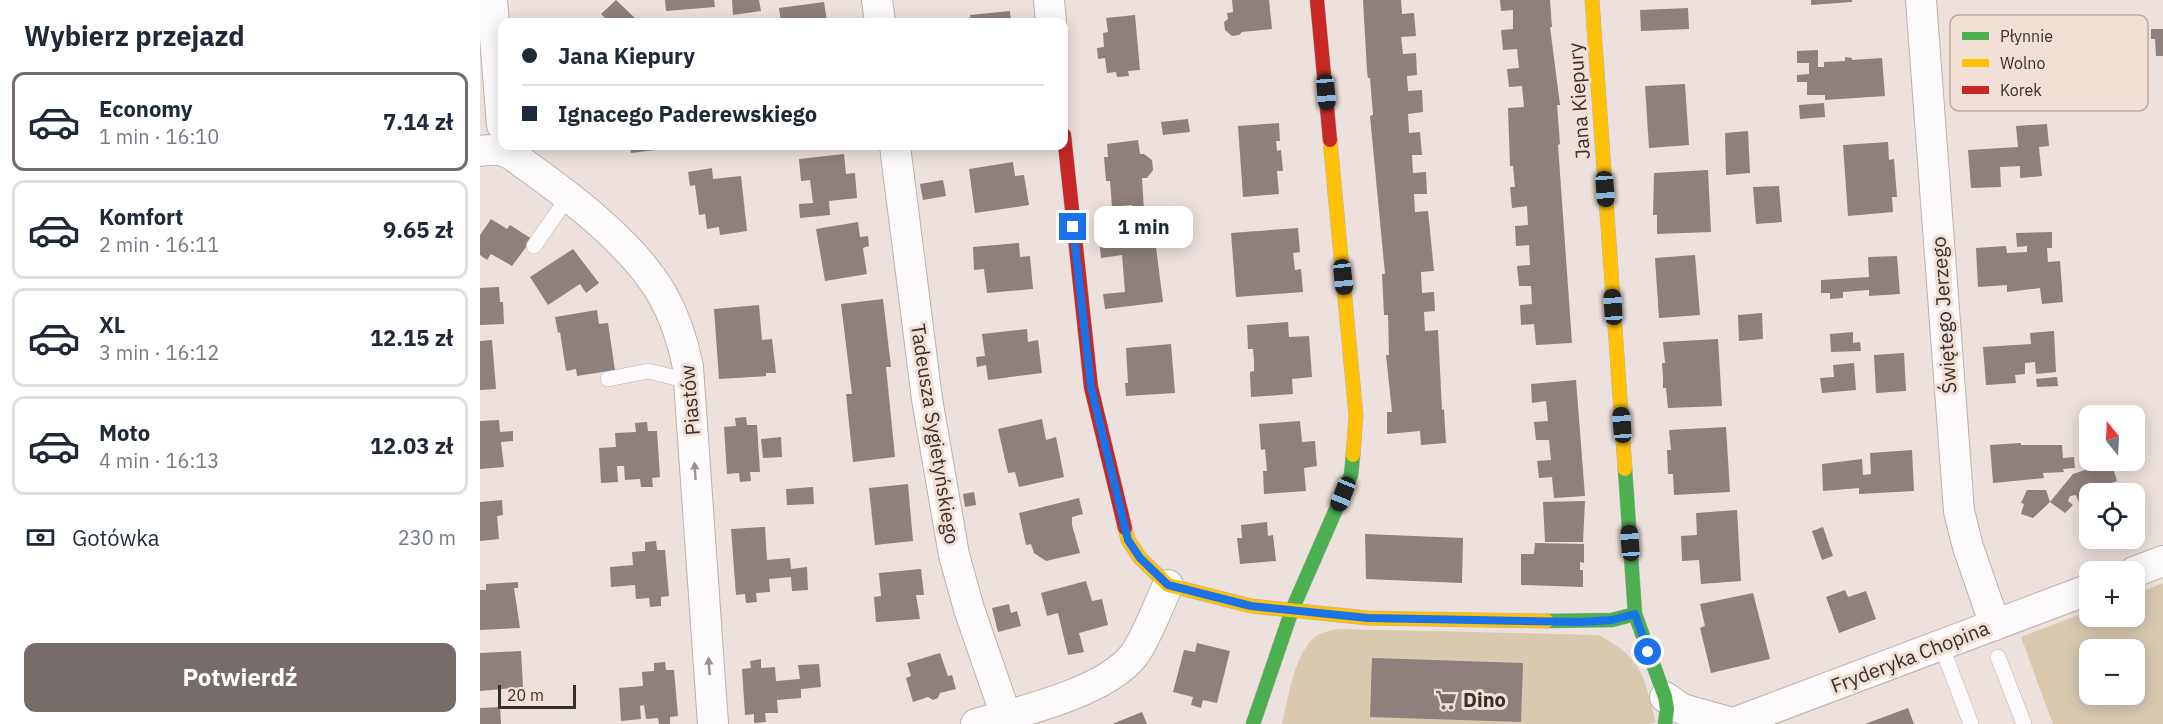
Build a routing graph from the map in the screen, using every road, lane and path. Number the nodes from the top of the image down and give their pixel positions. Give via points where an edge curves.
1 (492, 0) edge
2 (878, 0) edge
3 (1049, 0) edge
4 (1317, 0) edge
5 (1592, 0) edge
6 (1921, 0) edge
7 (880, 18) edge
8 (1051, 18) edge
9 (498, 143) edge
10 (507, 150) edge
11 (896, 150) edge
12 (1066, 150) edge
13 (568, 197) junction
14 (534, 246) dead end
15 (609, 380) dead end
16 (689, 381) junction
17 (2163, 561) edge
18 (2145, 568) edge
19 (1168, 585) junction
20 (2079, 593) edge
21 (1292, 610) junction
22 (1635, 614) junction
23 (1995, 625) junction
24 (1941, 645) junction
25 (1998, 657) dead end
26 (1665, 710) edge
27 (1006, 716) junction
28 (713, 724) edge
29 (976, 724) edge
30 (1254, 724) edge
31 (1731, 724) edge
32 (1971, 724) edge
33 (2024, 724) edge

1 - 9 street
2 - 7 street
3 - 8 street
4 - 21 street via 1356,416 1351,475
5 - 22 street, Jana Kiepury
6 - 23 street, Świętego Jerzego via 1959,511
10 - 13 street, Piastów
11 - 27 street, Tadeusza Sygietyńskiego via 927,399 954,555
12 - 19 street via 1091,387 1128,540
13 - 14 lane
13 - 16 street, Piastów via 628,251 656,285 683,342
15 - 16 lane via 648,371
28 -> 16 street, Piastów
17 - 18 street
19 - 21 street via 1251,606
19 - 27 street via 1135,654 1117,673 1091,688
20 - 23 street, Fryderyka Chopina
21 - 22 street via 1368,618 1580,622
21 - 30 street
22 - 26 street, Jana Kiepury
23 - 24 street, Fryderyka Chopina
24 - 31 street, Fryderyka Chopina
24 - 32 lane
25 - 33 lane
26 - 31 street via 1682,709
27 - 29 street

